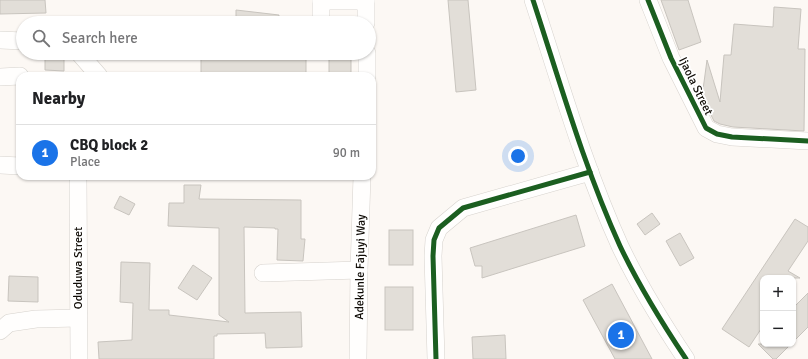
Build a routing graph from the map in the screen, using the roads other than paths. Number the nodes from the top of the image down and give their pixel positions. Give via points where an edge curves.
1 (321, 0) edge
2 (366, 0) edge
3 (533, 0) edge
4 (648, 0) edge
5 (321, 16) edge
6 (366, 16) edge
7 (0, 40) edge
8 (16, 41) edge
9 (85, 60) edge
10 (367, 60) edge
11 (96, 72) edge
12 (367, 72) edge
13 (16, 76) edge
14 (0, 77) edge
15 (808, 141) edge
16 (0, 165) edge
17 (16, 166) edge
18 (590, 172) junction
19 (78, 180) edge
20 (362, 180) edge
21 (359, 270) junction
22 (263, 272) dead end
23 (78, 318) junction
24 (0, 331) edge
25 (79, 359) edge
26 (358, 359) edge
27 (436, 359) edge
28 (686, 359) edge

1 - 2 street
1 - 5 street
2 - 6 street
3 - 18 street
4 - 15 street, Ijaola Street via 706,128 717,134 732,137
7 - 8 street
9 - 11 street
10 - 12 street
13 - 14 street
16 - 17 street
18 - 27 street via 463,208 439,228 434,240 433,256
18 - 28 street via 620,246 663,324
19 - 23 street, Oduduwa Street
20 - 21 street, Adekunle Fajuyi Way
21 - 22 street
21 - 26 street, Adekunle Fajuyi Way
23 - 24 street via 36,319 9,323
23 - 25 street, Oduduwa Street

